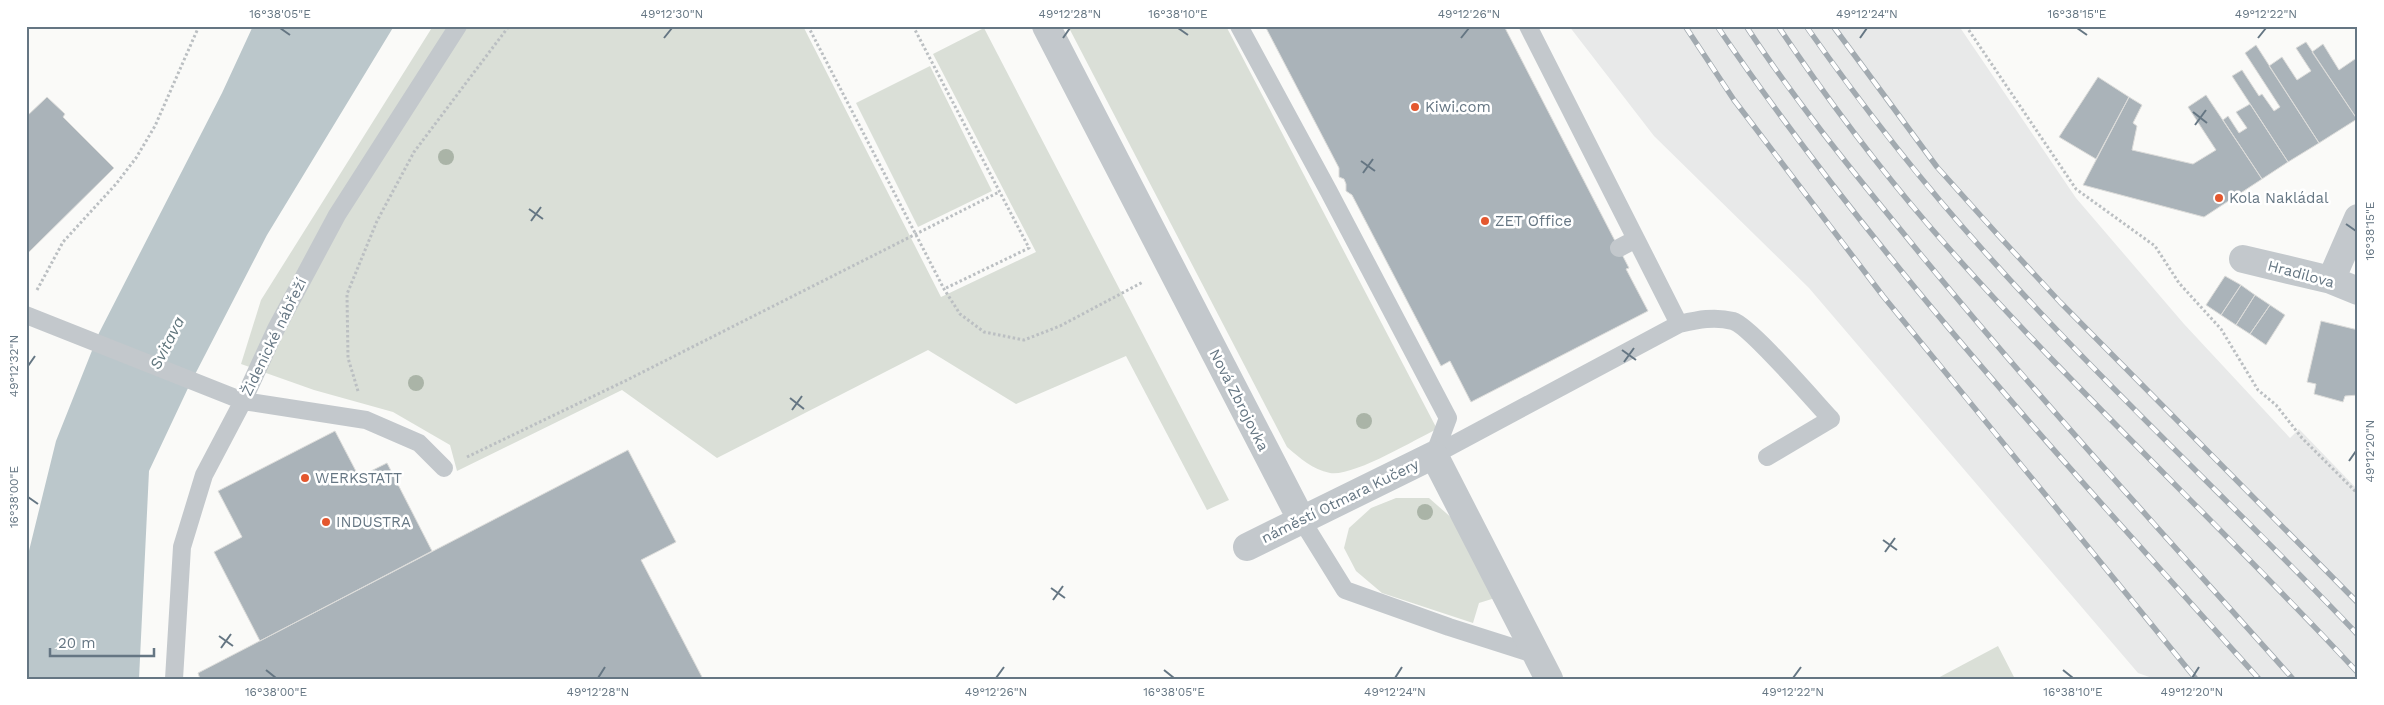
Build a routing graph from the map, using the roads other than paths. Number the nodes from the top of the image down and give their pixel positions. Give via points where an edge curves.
1 (458, 26) edge
2 (1046, 26) edge
3 (1239, 26) edge
4 (1528, 26) edge
5 (2358, 218) edge
6 (1636, 239) junction
7 (1619, 248) dead end
8 (2243, 259) dead end
9 (2331, 280) junction
10 (2358, 291) edge
11 (26, 315) edge
12 (1679, 324) junction
13 (242, 402) junction
14 (1434, 455) junction
15 (1767, 457) dead end
16 (444, 468) road end
17 (1301, 519) junction
18 (1247, 547) dead end
19 (1543, 667) edge
20 (174, 679) edge

1 - 13 lane, Židenické nábřeží via 337,215 276,329
2 - 17 street, Nová Zbrojovka
3 - 14 lane via 1448,418
4 - 6 lane
5 - 9 street
6 - 7 lane
6 - 12 lane
8 - 9 street, Hradilova
9 - 10 street, Hradilova
11 - 13 lane
12 - 14 lane
12 - 15 lane via 1710,318 1735,321 1831,419
13 - 16 lane via 366,420 419,443
13 - 20 lane, Židenické nábřeží via 204,475 182,547
14 - 17 street, náměstí Otmara Kučery
14 - 19 street, Nová Zbrojovka
17 - 18 street, náměstí Otmara Kučery
17 - 19 lane, Nová Zbrojovka via 1345,590 1448,627

